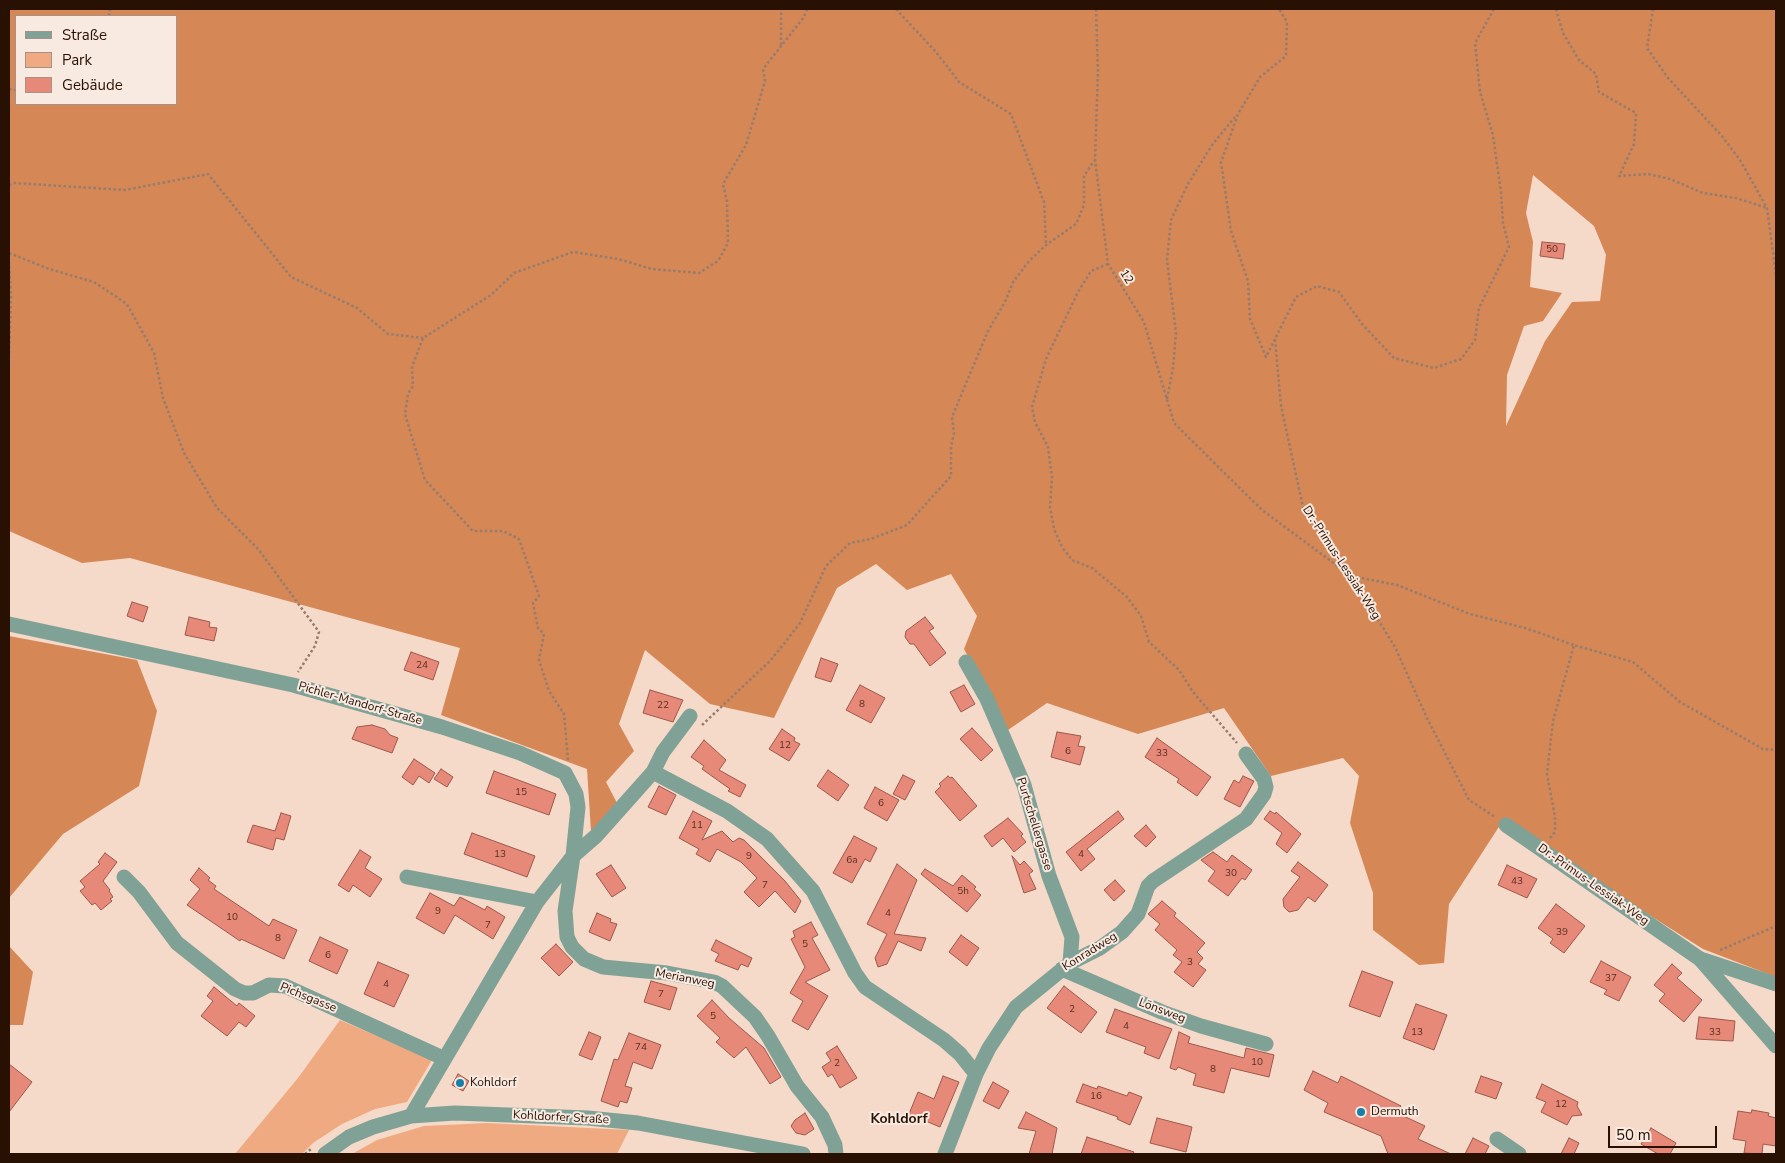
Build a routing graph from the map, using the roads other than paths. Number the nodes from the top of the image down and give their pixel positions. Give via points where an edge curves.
1 (9, 624) edge
2 (966, 662) dead end
3 (690, 716) dead end
4 (1246, 754) road end
5 (653, 772) junction
6 (1506, 825) road end
7 (573, 856) junction
8 (124, 877) dead end
9 (407, 877) dead end
10 (537, 902) junction
11 (1700, 959) junction
12 (1066, 966) junction
13 (1776, 984) edge
14 (1266, 1044) dead end
15 (1776, 1046) edge
16 (443, 1058) junction
17 (976, 1074) junction
18 (410, 1116) junction
19 (1497, 1140) dead end
20 (325, 1154) edge
21 (803, 1154) edge
22 (836, 1154) edge
23 (945, 1154) edge
24 (1519, 1154) edge

1 - 7 street, Pichler-Mandorf-Straße via 293,685 520,753 565,773 576,794 578,823
2 - 12 street, Purtschellergasse via 987,699 1024,785 1049,876 1072,937
3 - 5 street via 663,752
4 - 12 street, Konradweg via 1266,786 1246,819 1153,881 1138,914 1122,932
5 - 7 street via 596,836
5 - 17 street via 727,811 767,839 813,891 855,973 866,987 944,1040
6 - 11 street, Dr.-Primus-Lessiak-Weg
7 - 10 street
7 - 22 street, Merianweg via 565,911 567,937 572,947 584,959 603,967 667,973 722,986 759,1024 822,1118
8 - 16 street, Pichsgasse via 177,944 234,989 253,993 269,985 285,986
9 - 10 street
10 - 16 street
11 - 13 street
11 - 15 street, Dr.-Primus-Lessiak-Weg
12 - 14 street, Lönsweg via 1162,1012
12 - 17 street, Konradweg via 1016,1007
16 - 18 street
17 - 23 street, Konradweg
18 - 20 street, Kohldorfer Straße via 349,1137
18 - 21 street, Kohldorfer Straße via 455,1113 588,1118 638,1123
19 - 24 street

